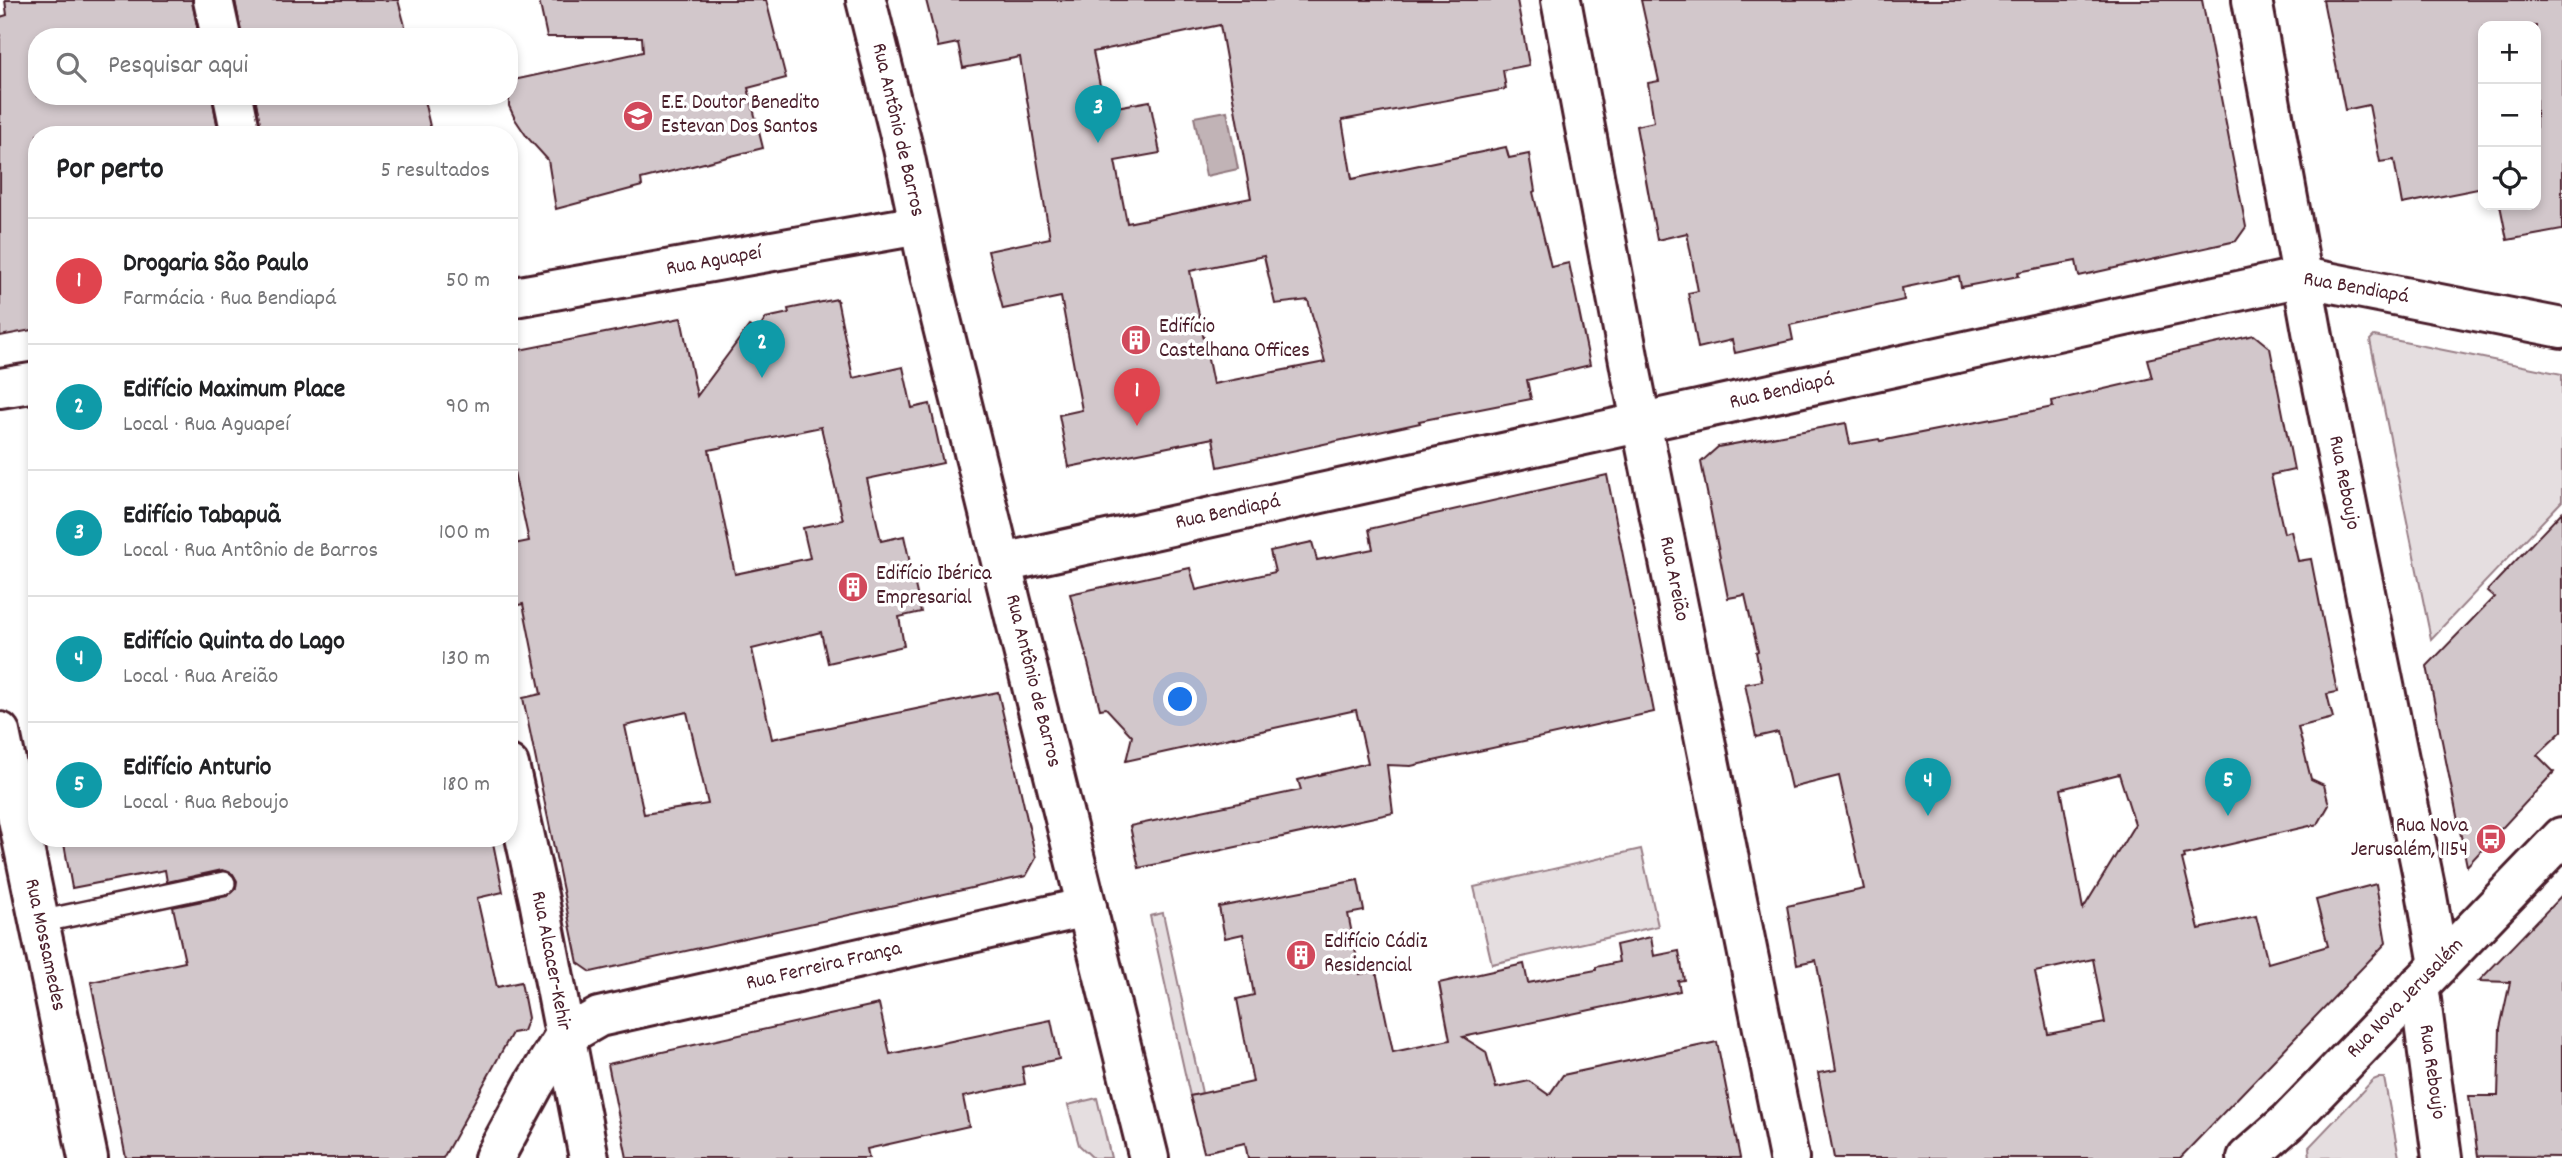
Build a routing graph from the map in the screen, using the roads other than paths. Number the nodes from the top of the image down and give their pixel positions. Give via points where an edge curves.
1 (213, 0) edge
2 (866, 0) edge
3 (1561, 0) edge
4 (2252, 0) edge
5 (219, 28) edge
6 (235, 105) edge
7 (239, 126) edge
8 (919, 225) junction
9 (2302, 277) junction
10 (518, 296) edge
11 (2562, 328) edge
12 (28, 383) edge
13 (0, 388) edge
14 (1641, 422) junction
15 (1003, 563) junction
16 (0, 732) edge
17 (518, 806) edge
18 (2562, 837) edge
19 (224, 883) dead end
20 (1087, 907) junction
21 (39, 922) junction
22 (2429, 975) junction
23 (564, 1037) junction
24 (88, 1158) edge
25 (494, 1158) edge
26 (589, 1158) edge
27 (1149, 1158) edge
28 (1789, 1158) edge
29 (2247, 1158) edge
30 (2442, 1158) edge

1 - 5 street
2 - 8 street, Rua Antônio de Barros
3 - 14 street, Rua Areião
4 - 9 street, Rua Reboujo
6 - 7 street
8 - 10 street, Rua Aguapeí
8 - 15 street, Rua Antônio de Barros
9 - 11 street, Rua Bendiapá
9 - 14 street, Rua Bendiapá
9 - 22 street, Rua Reboujo
12 - 13 street
14 - 15 street, Rua Bendiapá
14 - 28 street, Rua Areião
15 - 20 street, Rua Antônio de Barros
16 - 21 street, Rua Mossamedes
17 - 23 street, Rua Alcacer-Kehir
18 - 22 street, Rua Nova Jerusalém
19 - 21 lane
20 - 23 street, Rua Ferreira França via 599,1017
20 - 27 street, Rua Antônio de Barros
21 - 24 street, Rua Mossamedes
22 - 29 street, Rua Nova Jerusalém via 2289,1121
22 - 30 street, Rua Reboujo
23 - 25 street
23 - 26 street, Rua Alcacer-Kehir

